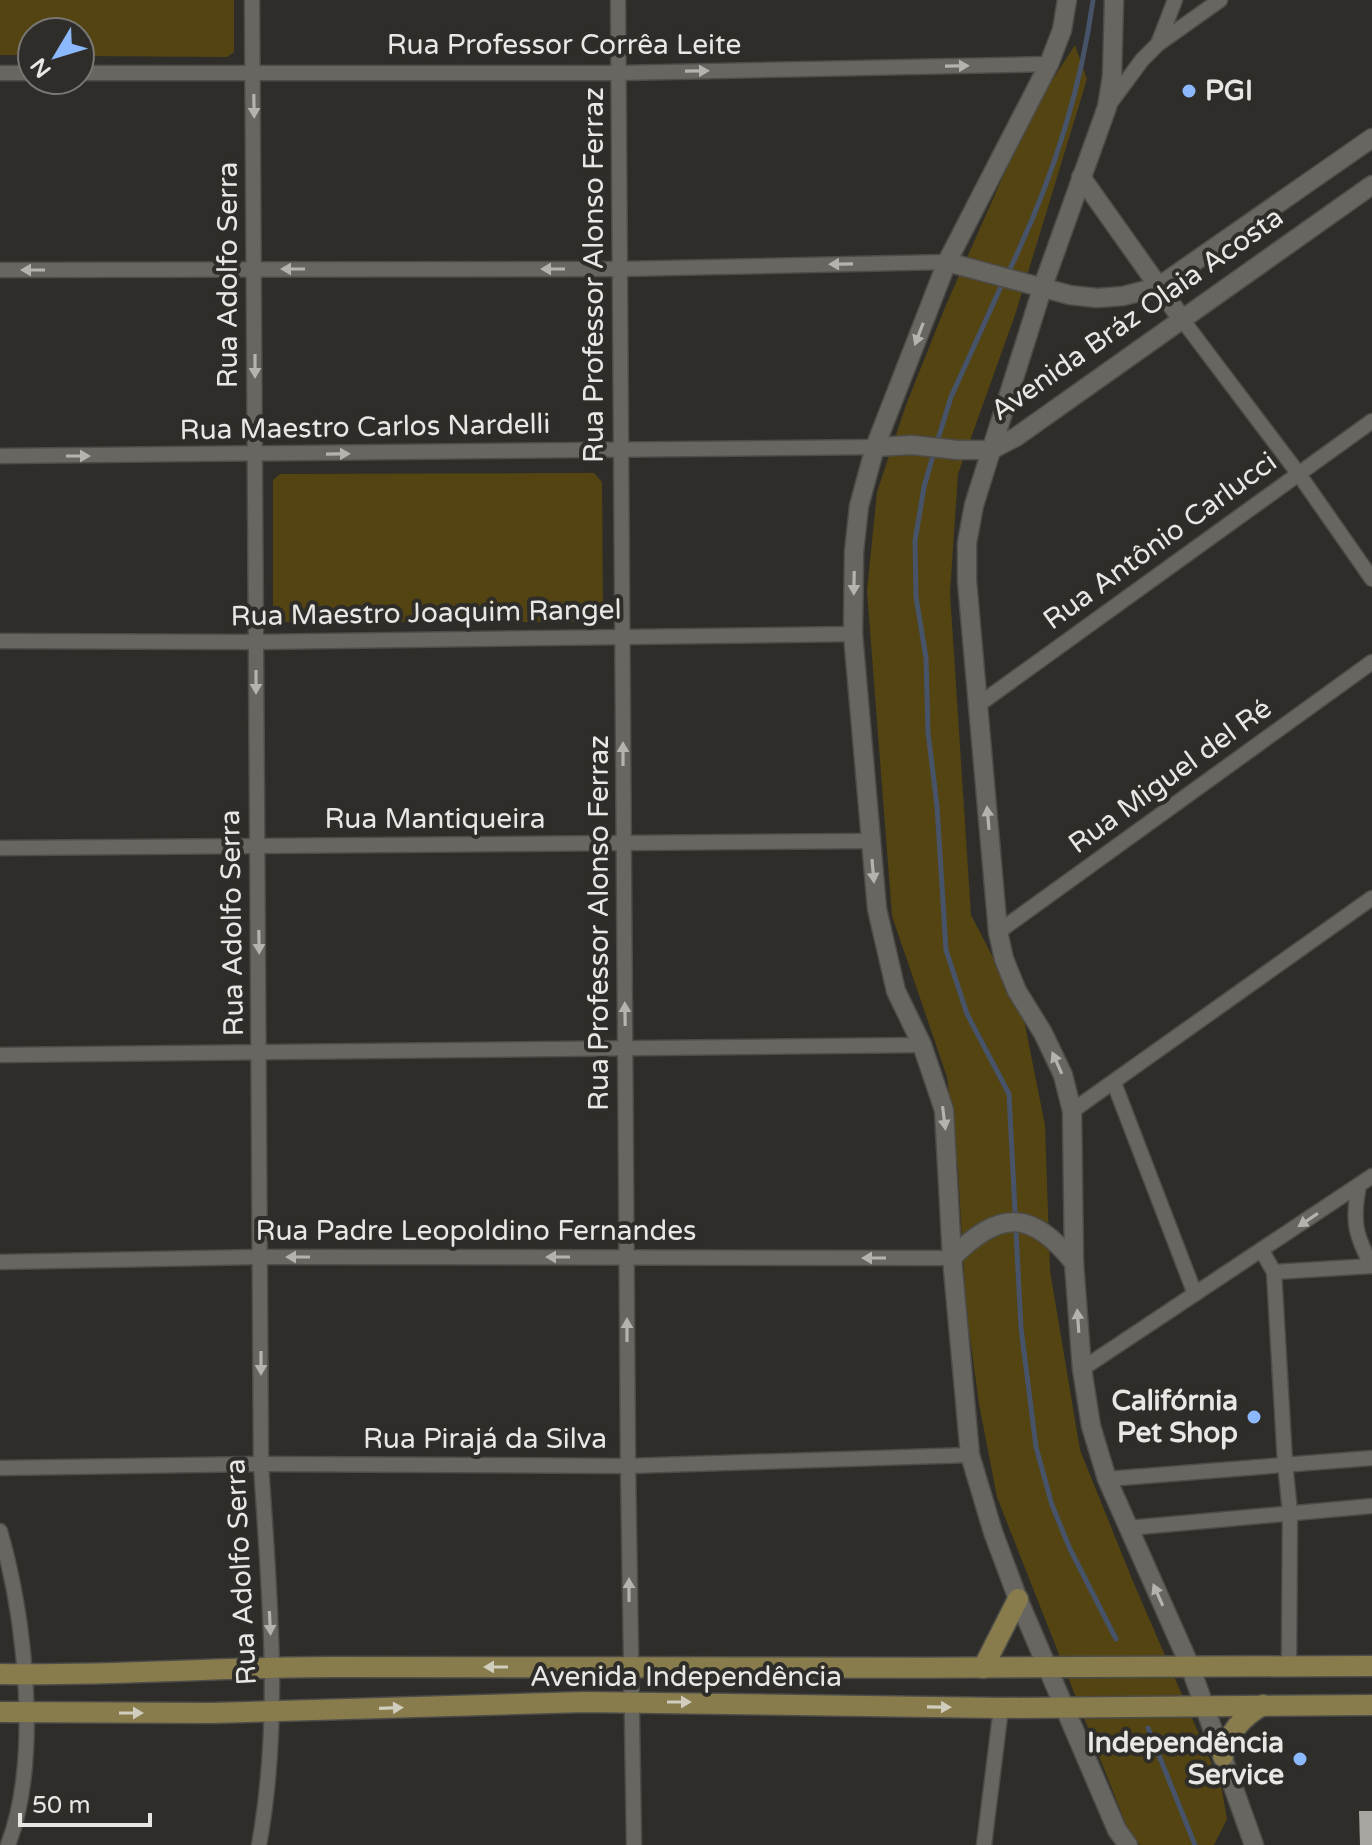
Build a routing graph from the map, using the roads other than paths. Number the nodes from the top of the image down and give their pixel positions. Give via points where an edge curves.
1 (252, 0) edge
2 (618, 0) edge
3 (1067, 0) edge
4 (1114, 0) edge
5 (1175, 0) edge
6 (1220, 0) edge
7 (1158, 44) junction
8 (1049, 64) junction
9 (253, 72) junction
10 (96, 73) edge
11 (619, 73) junction
12 (1107, 107) junction
13 (1372, 138) edge
14 (1081, 177) junction
15 (1372, 185) edge
16 (947, 262) junction
17 (255, 269) junction
18 (621, 269) junction
19 (0, 270) edge
20 (1043, 286) junction
21 (1158, 287) junction
22 (1181, 318) junction
23 (1372, 421) edge
24 (875, 447) junction
25 (622, 450) junction
26 (991, 450) junction
27 (254, 455) junction
28 (0, 456) edge
29 (1298, 473) junction
30 (1372, 579) edge
31 (853, 634) junction
32 (623, 637) junction
33 (0, 641) edge
34 (256, 642) junction
35 (1372, 662) edge
36 (978, 705) junction
37 (870, 841) junction
38 (623, 843) junction
39 (258, 846) junction
40 (0, 848) edge
41 (1372, 898) edge
42 (998, 932) junction
43 (922, 1045) junction
44 (626, 1049) junction
45 (260, 1052) junction
46 (0, 1055) edge
47 (1114, 1083) junction
48 (1072, 1111) junction
49 (1372, 1176) edge
50 (1359, 1185) junction
51 (1262, 1251) junction
52 (260, 1257) junction
53 (627, 1257) junction
54 (952, 1258) junction
55 (0, 1262) edge
56 (1074, 1263) junction
57 (1372, 1266) edge
58 (1274, 1272) junction
59 (1195, 1294) junction
60 (1082, 1369) junction
61 (970, 1455) junction
62 (1372, 1458) edge
63 (1285, 1463) junction
64 (261, 1464) junction
65 (628, 1466) junction
66 (0, 1468) edge
67 (1107, 1479) junction
68 (1372, 1506) edge
69 (1290, 1512) junction
70 (1128, 1528) junction
71 (0, 1531) edge
72 (1018, 1599) junction
73 (1190, 1666) junction
74 (1289, 1666) junction
75 (1372, 1666) edge
76 (273, 1667) junction
77 (1046, 1667) junction
78 (630, 1668) junction
79 (983, 1668) junction
80 (0, 1674) edge
81 (26, 1675) junction
82 (74, 1675) junction
83 (631, 1702) junction
84 (1263, 1705) junction
85 (1372, 1705) edge
86 (1001, 1708) junction
87 (1065, 1708) junction
88 (1205, 1708) junction
89 (273, 1711) junction
90 (0, 1712) edge
91 (25, 1713) junction
92 (74, 1713) junction
93 (1223, 1756) junction
94 (1251, 1844) edge
95 (8, 1845) edge
96 (259, 1845) edge
97 (634, 1845) edge
98 (984, 1845) edge
99 (1128, 1845) edge

1 - 9 street, Rua Adolfo Serra
2 - 11 street, Rua Professor Alonso Ferraz
3 - 8 street
4 - 12 street
5 - 7 street
6 - 7 street
7 - 12 street
11 -> 8 street, Rua Professor Corrêa Leite
8 - 16 street
9 - 10 street, Rua Professor Corrêa Leite
9 - 11 street, Rua Professor Corrêa Leite
9 -> 17 street, Rua Adolfo Serra
11 - 18 street, Rua Professor Alonso Ferraz
12 - 14 street
13 - 21 street, Avenida Bráz Olaia Acosta
14 - 20 street
14 - 21 street
15 - 22 street, Avenida Bráz Olaia Acosta
16 -> 18 street
16 - 20 street, Avenida Bráz Olaia Acosta
16 -> 24 street
18 -> 17 street
17 -> 19 street
17 -> 27 street, Rua Adolfo Serra
18 - 25 street, Rua Professor Alonso Ferraz
20 - 21 street, Avenida Bráz Olaia Acosta via 1097,298
20 - 26 street
21 - 22 street
22 - 26 street, Avenida Bráz Olaia Acosta via 1037,423
22 - 29 street
23 - 29 street, Rua Antônio Carlucci
24 - 25 street, Rua Maestro Carlos Nardelli
24 - 26 street, Avenida Bráz Olaia Acosta
24 -> 31 street via 859,506
27 -> 25 street, Rua Maestro Carlos Nardelli
25 - 32 street, Rua Professor Alonso Ferraz
26 - 36 street via 967,543
28 -> 27 street, Rua Maestro Carlos Nardelli
27 - 34 street, Rua Adolfo Serra
29 - 30 street
29 - 36 street, Rua Antônio Carlucci
31 - 32 street, Rua Maestro Joaquim Rangel
31 - 37 street
32 - 34 street, Rua Maestro Joaquim Rangel
38 -> 32 street, Rua Professor Alonso Ferraz
33 - 34 street, Rua Maestro Joaquim Rangel
34 -> 39 street, Rua Adolfo Serra
35 - 42 street, Rua Miguel del Ré
42 -> 36 street
37 - 38 street, Rua Mantiqueira
37 -> 43 street via 884,948 896,991
38 - 39 street, Rua Mantiqueira
44 -> 38 street, Rua Professor Alonso Ferraz
39 - 40 street, Rua Mantiqueira
39 -> 45 street, Rua Adolfo Serra
41 - 47 street
48 -> 42 street via 1063,1075 1017,991
43 - 44 street
43 -> 54 street via 944,1110
44 - 45 street
44 - 53 street, Rua Professor Alonso Ferraz
45 - 46 street
45 - 52 street, Rua Adolfo Serra
47 - 48 street
47 - 59 street
48 - 56 street
49 - 50 street
50 -> 51 street
50 - 57 street via 1353,1216 1358,1241
51 - 58 street
51 - 59 street
53 -> 52 street, Rua Padre Leopoldino Fernandes
52 - 55 street, Rua Padre Leopoldino Fernandes
52 -> 64 street, Rua Adolfo Serra
54 -> 53 street, Rua Padre Leopoldino Fernandes
65 -> 53 street, Rua Professor Alonso Ferraz
54 - 56 street via 991,1225 1015,1222 1038,1228
54 - 61 street
60 -> 56 street
57 - 58 street
58 - 63 street
59 - 60 street
60 - 67 street
61 - 65 street, Rua Pirajá da Silva
61 - 72 street
62 - 63 street
63 - 67 street
63 - 69 street
64 - 65 street, Rua Pirajá da Silva
64 - 66 street, Rua Pirajá da Silva
64 -> 76 street, Rua Adolfo Serra
78 -> 65 street, Rua Professor Alonso Ferraz
67 - 70 street
68 - 69 street
69 - 70 street
69 - 74 street
73 -> 70 street
71 - 81 street
72 - 77 street
72 - 79 main road
73 - 74 main road, Avenida Independência
73 - 77 main road, Avenida Independência
73 - 88 street
74 - 75 main road, Avenida Independência
78 -> 76 main road, Avenida Independência
76 - 82 main road, Avenida Independência
76 - 89 street, Rua Adolfo Serra
77 - 79 main road, Avenida Independência
77 - 87 street
78 - 79 main road, Avenida Independência
78 - 83 street, Rua Professor Alonso Ferraz
80 - 81 main road, Avenida Independência
81 - 82 main road, Avenida Independência
81 - 91 street
82 - 92 main road
83 -> 86 main road, Avenida Independência
89 -> 83 main road, Avenida Independência
83 - 97 street, Rua Professor Alonso Ferraz
84 - 85 main road, Avenida Independência
84 - 88 main road, Avenida Independência
84 - 93 main road via 1235,1727
86 - 87 main road, Avenida Independência
86 - 98 street
87 - 88 main road, Avenida Independência
87 - 99 street
88 - 93 street
92 -> 89 main road, Avenida Independência
89 - 96 street, Rua Adolfo Serra
90 - 91 main road, Avenida Independência
91 - 92 main road, Avenida Independência
91 - 95 street via 24,1771
93 - 94 street

